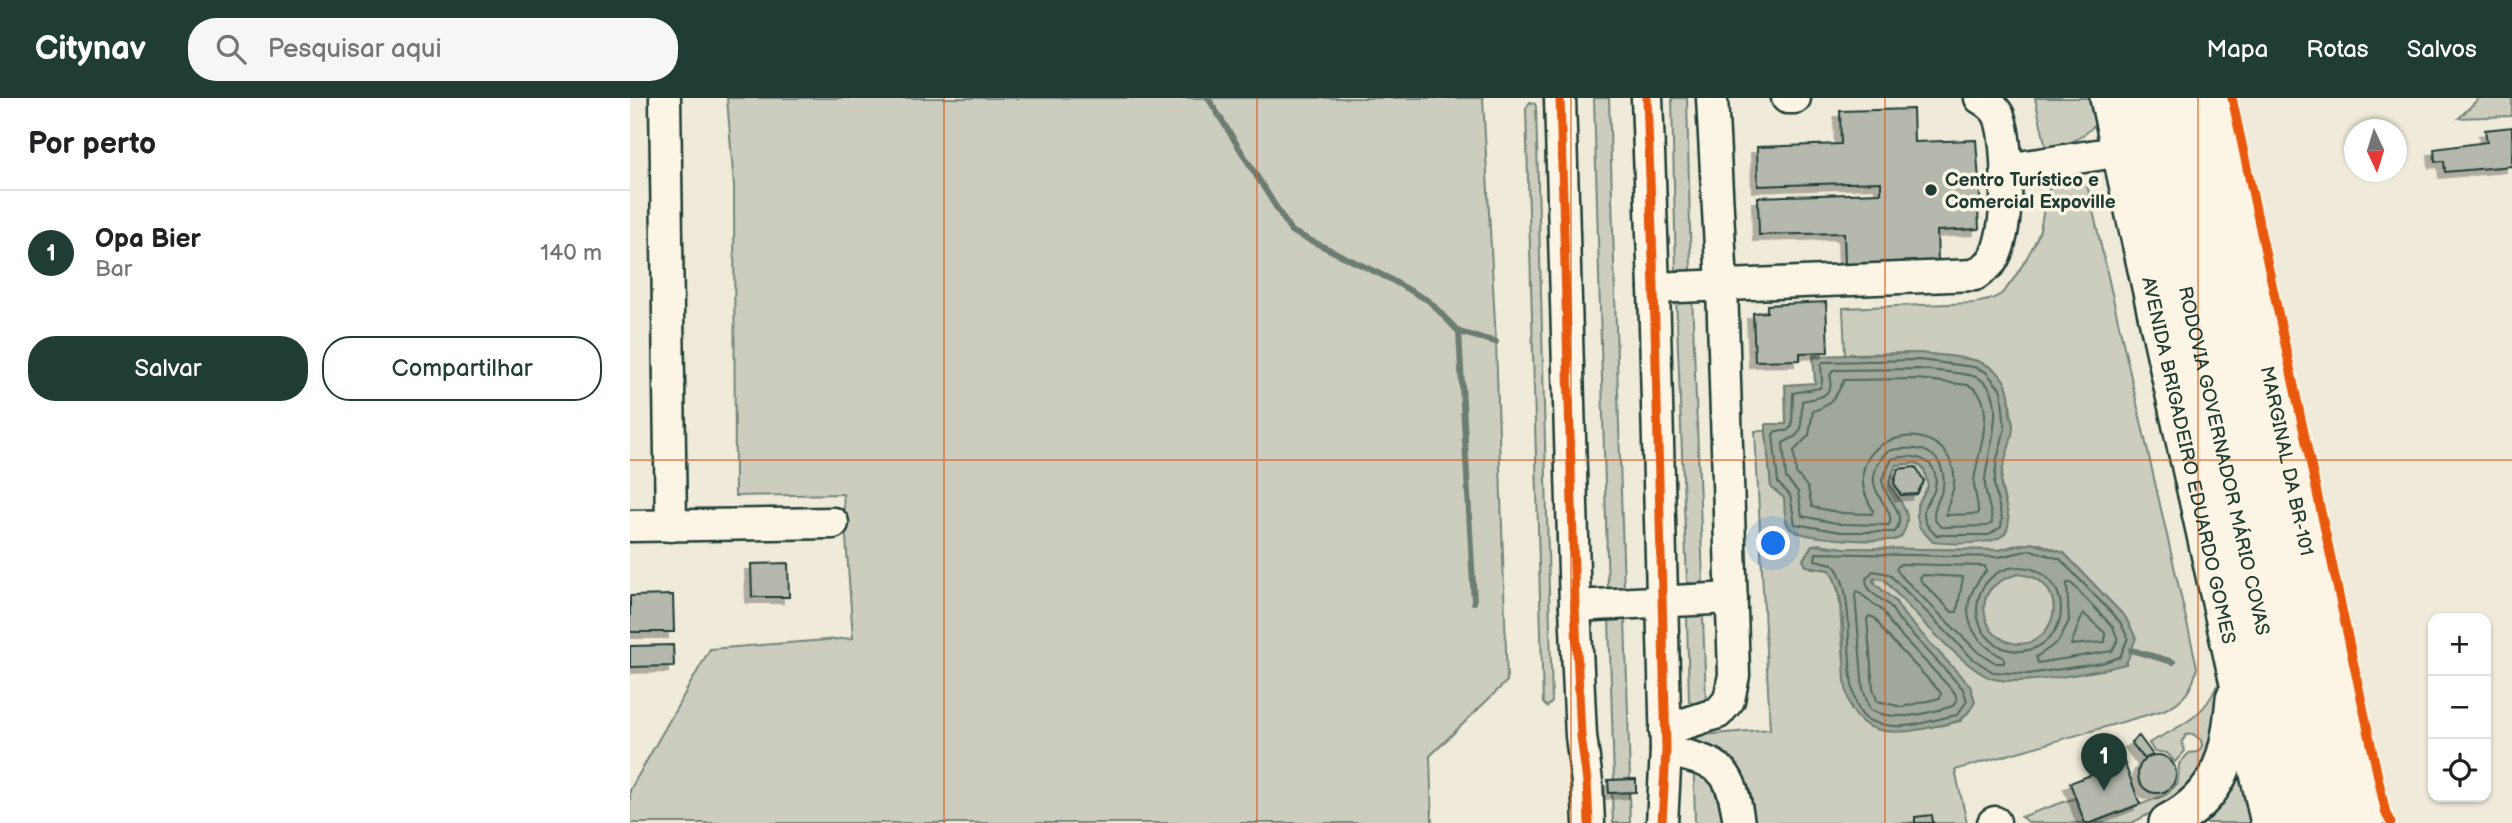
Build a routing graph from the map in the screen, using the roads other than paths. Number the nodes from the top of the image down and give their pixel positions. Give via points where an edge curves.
1 (665, 98) edge
2 (1560, 98) edge
3 (1647, 98) edge
4 (1712, 98) edge
5 (1787, 98) edge
6 (1795, 98) edge
7 (1980, 98) edge
8 (2109, 98) edge
9 (2146, 98) edge
10 (2175, 98) edge
11 (2210, 98) edge
12 (2122, 151) junction
13 (2007, 169) junction
14 (1722, 285) junction
15 (1654, 288) junction
16 (833, 523) dead end
17 (630, 526) edge
18 (671, 526) junction
19 (1732, 598) junction
20 (1662, 601) junction
21 (1575, 606) junction
22 (2238, 673) junction
23 (2346, 732) junction
24 (1665, 740) junction
25 (1589, 823) edge
26 (1662, 823) edge
27 (1739, 823) edge
28 (2168, 823) edge
29 (2270, 823) edge
30 (2307, 823) edge
31 (2336, 823) edge
32 (2365, 823) edge
33 (2391, 823) edge

1 - 18 street
2 - 21 street
3 - 15 street
4 - 14 street
5 - 6 street
7 - 13 street via 1998,115
8 - 12 main road, AVENIDA BRIGADEIRO EDUARDO GOMES
9 - 30 highway, RODOVIA GOVERNADOR MÁRIO COVAS
10 - 31 highway, RODOVIA GOVERNADOR MÁRIO COVAS
11 - 23 main road, MARGINAL DA BR-101
12 - 13 street
12 - 22 main road, AVENIDA BRIGADEIRO EDUARDO GOMES
13 - 14 street via 2000,240 1992,261 1975,275
14 - 15 street
14 - 19 street
15 - 20 street
16 - 18 street
17 - 18 street
19 - 20 street
19 - 24 street via 1734,675 1729,700 1718,713
20 - 21 street
20 - 24 street
21 - 25 street
22 - 28 main road via 2232,726 2214,785 2200,802
22 - 29 main road, AVENIDA BRIGADEIRO EDUARDO GOMES
23 - 32 main road, MARGINAL DA BR-101
23 - 33 main road
24 - 26 street
24 - 27 street via 1723,771 1734,791

